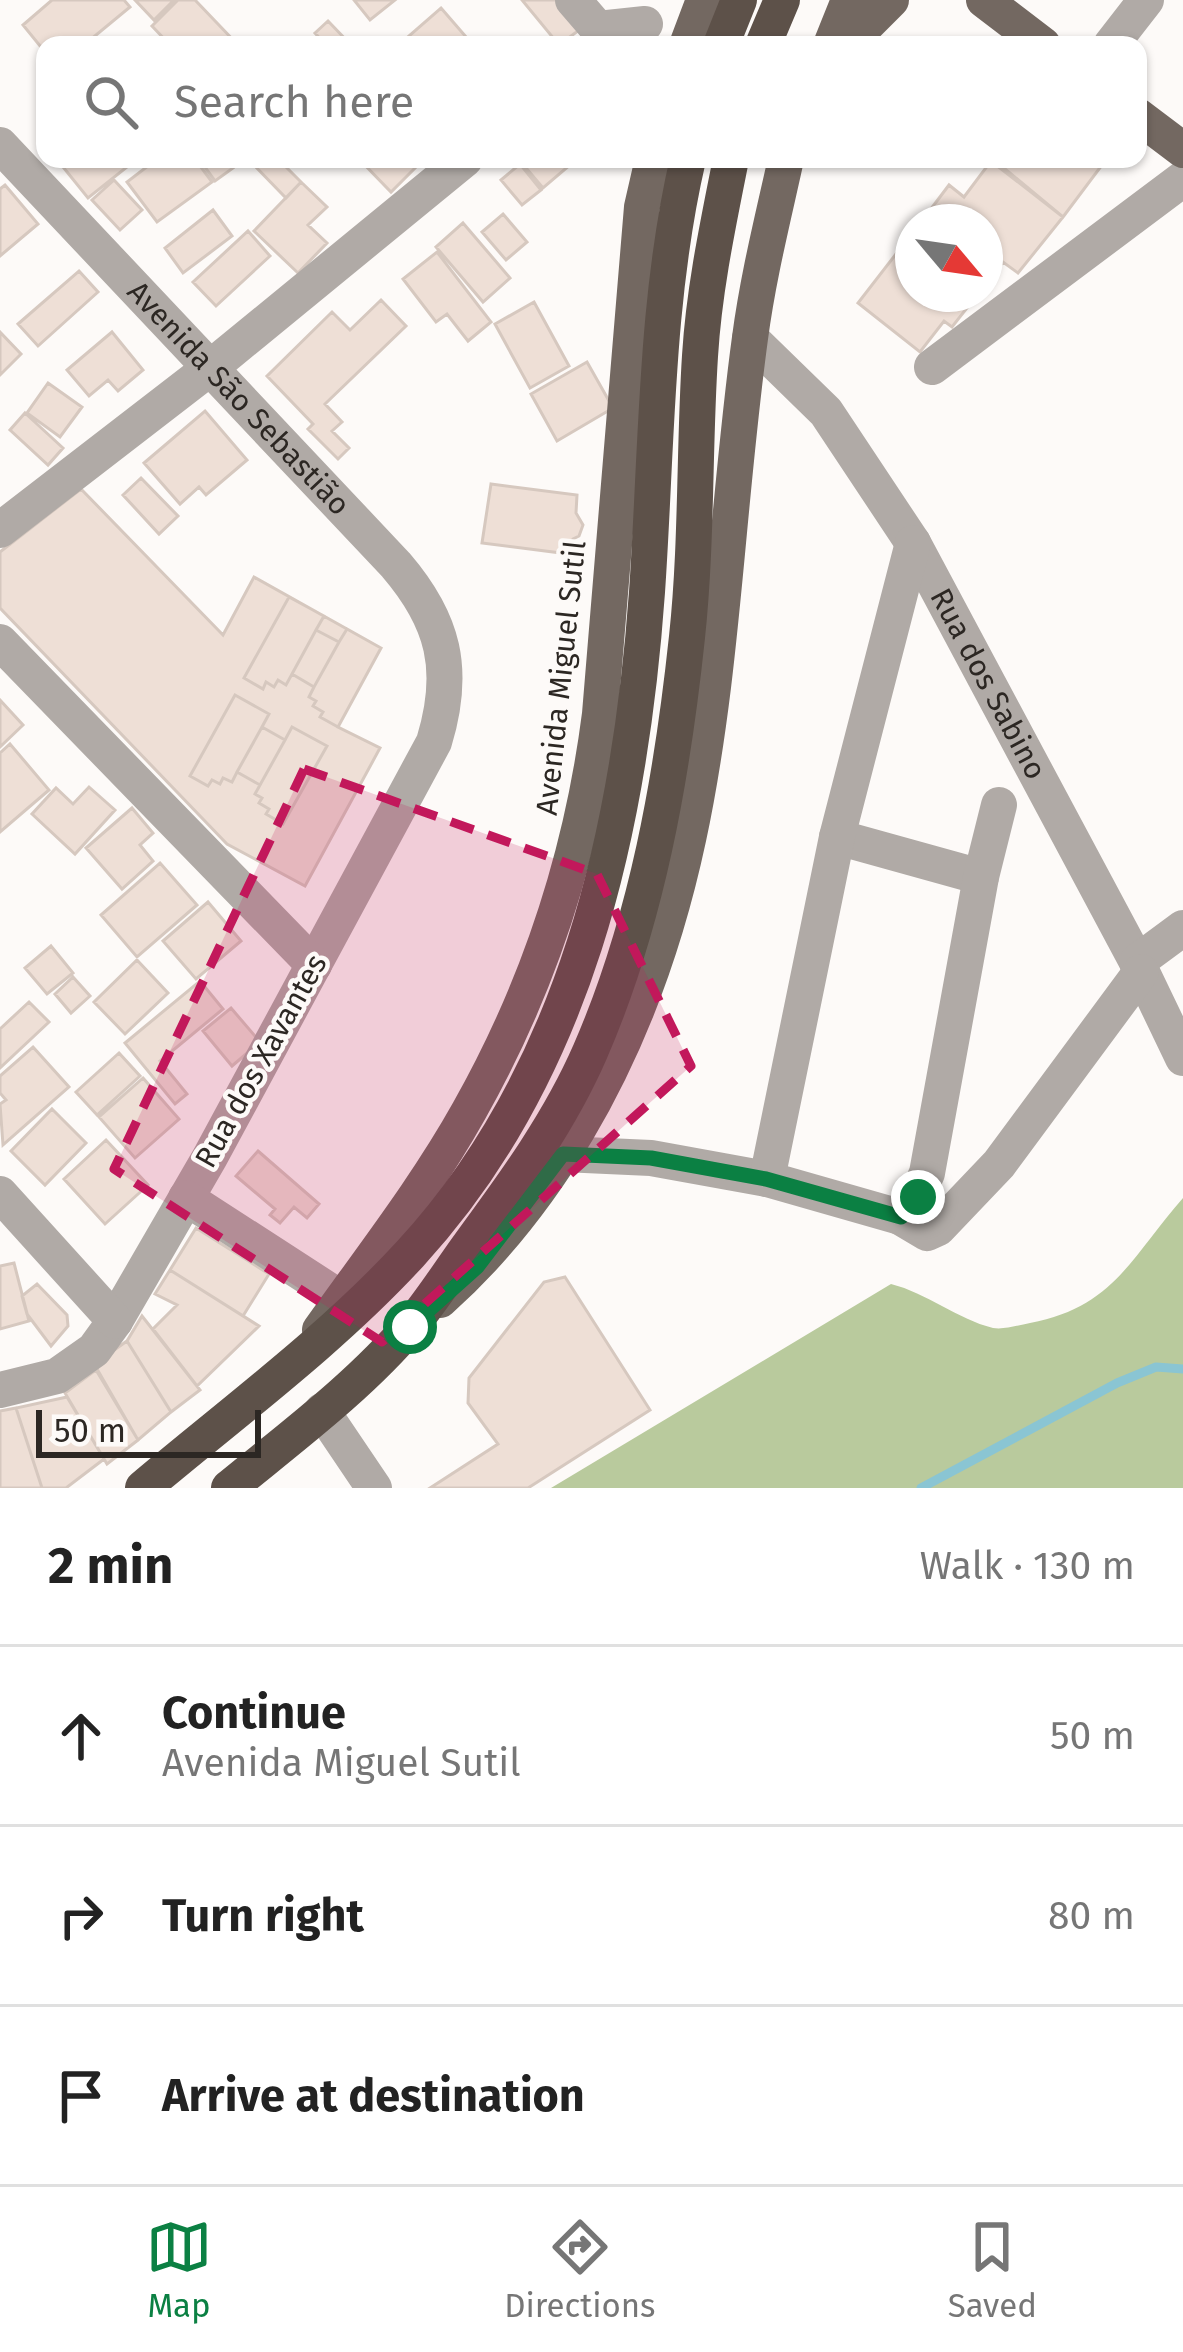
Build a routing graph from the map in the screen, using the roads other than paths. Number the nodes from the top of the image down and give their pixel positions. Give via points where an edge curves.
1 (573, 0) edge
2 (704, 0) edge
3 (739, 0) edge
4 (782, 0) edge
5 (849, 0) edge
6 (891, 0) edge
7 (975, 0) edge
8 (1146, 0) edge
9 (985, 1) edge
10 (648, 23) edge
11 (690, 36) edge
12 (725, 36) edge
13 (768, 36) edge
14 (835, 36) edge
15 (855, 36) edge
16 (1031, 36) edge
17 (1118, 36) edge
18 (1147, 123) edge
19 (0, 145) edge
20 (1183, 150) edge
21 (454, 168) edge
22 (651, 168) edge
23 (686, 168) edge
24 (728, 168) edge
25 (784, 168) edge
26 (1183, 179) edge
27 (750, 338) junction
28 (932, 367) dead end
29 (210, 368) junction
30 (0, 530) edge
31 (913, 543) junction
32 (0, 642) edge
33 (445, 668) joint
34 (999, 805) dead end
35 (837, 838) junction
36 (981, 877) junction
37 (1183, 928) edge
38 (314, 965) junction
39 (1139, 967) junction
40 (1183, 1058) edge
41 (563, 1154) junction
42 (766, 1179) junction
43 (0, 1194) edge
44 (186, 1198) junction
45 (901, 1217) junction
46 (342, 1299) junction
47 (115, 1321) junction
48 (410, 1327) junction
49 (306, 1351) junction
50 (0, 1390) edge
51 (322, 1411) junction
52 (143, 1488) edge
53 (229, 1488) edge
54 (374, 1488) edge

1 - 10 street via 598,29
2 - 11 main road
3 - 12 highway
4 - 13 highway
5 - 14 main road
6 - 15 main road
7 - 9 main road
8 - 17 street
9 - 16 main road
18 - 20 main road
19 - 29 street, Avenida São Sebastião
21 - 29 street
22 - 46 main road, Avenida Miguel Sutil via 599,714 575,856 521,1008 469,1112
23 - 49 highway, Avenida Miguel Sutil via 660,342 629,759 596,913 555,1030 457,1198 410,1255
24 - 48 highway via 700,356 687,634 670,765 637,916 590,1054 556,1118
25 - 27 main road
26 - 28 street
27 - 31 street, Rua dos Sabino via 826,412
27 - 41 main road via 689,840 645,995
29 - 30 street
29 - 33 street, Avenida São Sebastião via 420,594 436,622
31 - 35 street
31 - 39 street, Rua dos Sabino
32 - 38 street
33 - 38 street, Rua dos Xavantes via 434,742
34 - 36 street
35 - 36 street
35 - 42 street
36 - 45 street via 926,1173
37 - 39 street
38 - 44 street, Rua dos Xavantes
39 - 40 street, Rua dos Sabino
39 - 45 street via 1000,1164 938,1228 927,1232
41 - 42 street via 651,1158
41 - 48 main road via 477,1267
42 - 45 street
43 - 47 street
44 - 46 street
44 - 47 street, Rua dos Xavantes
46 - 49 main road, Avenida Miguel Sutil
47 - 50 street, Rua dos Xavantes via 94,1350 57,1376
48 - 51 highway
49 - 52 highway, Avenida Miguel Sutil
51 - 53 highway
51 - 54 street

